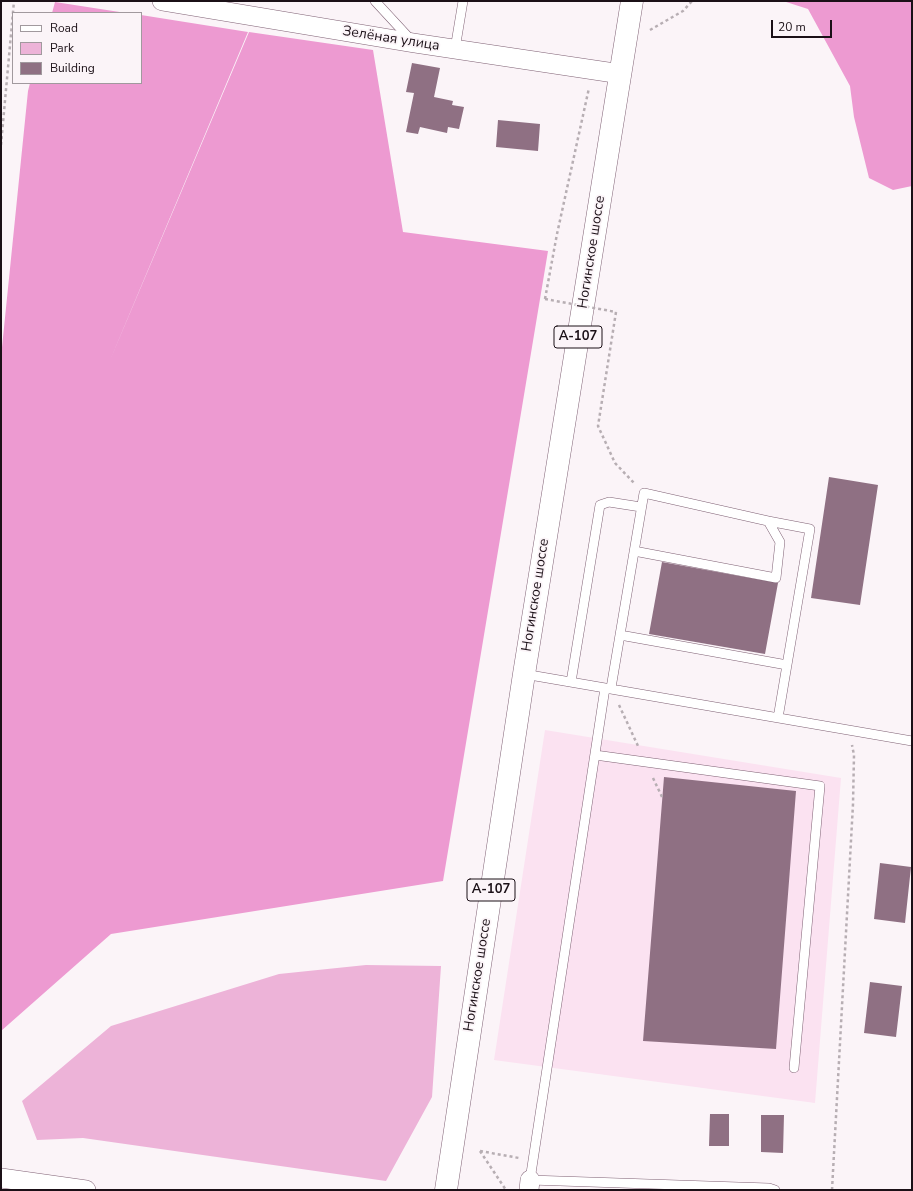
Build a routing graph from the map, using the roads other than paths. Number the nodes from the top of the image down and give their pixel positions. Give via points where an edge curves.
1 (162, 1) edge
2 (375, 1) edge
3 (463, 1) edge
4 (632, 1) edge
5 (414, 42) junction
6 (455, 49) junction
7 (621, 74) junction
8 (641, 507) junction
9 (768, 521) junction
10 (634, 551) junction
11 (620, 635) junction
12 (787, 665) junction
13 (524, 674) junction
14 (571, 682) junction
15 (608, 688) junction
16 (778, 718) junction
17 (912, 741) edge
18 (595, 755) junction
19 (794, 1068) dead end
20 (1, 1178) edge
21 (530, 1185) edge
22 (86, 1190) edge
23 (446, 1190) edge
24 (776, 1190) edge

1 - 5 street, Зелёная улица
2 - 5 lane
3 - 6 lane
4 - 7 highway, Ногинское шоссе / А-107
5 - 6 street, Зелёная улица
6 - 7 street, Зелёная улица
7 - 13 highway, Ногинское шоссе / А-107
8 - 9 lane via 644,493
8 - 10 lane
8 - 14 lane via 609,502 600,505
9 - 10 lane via 780,542 776,578
9 - 12 lane via 810,529
10 - 11 lane
11 - 12 lane
11 - 15 lane
12 - 16 lane
13 - 14 lane
13 - 23 highway, Ногинское шоссе / А-107
14 - 15 lane
15 - 16 lane
15 - 18 lane
16 - 17 lane
18 - 19 lane via 820,786
18 - 21 lane
20 - 22 street
21 - 24 lane

